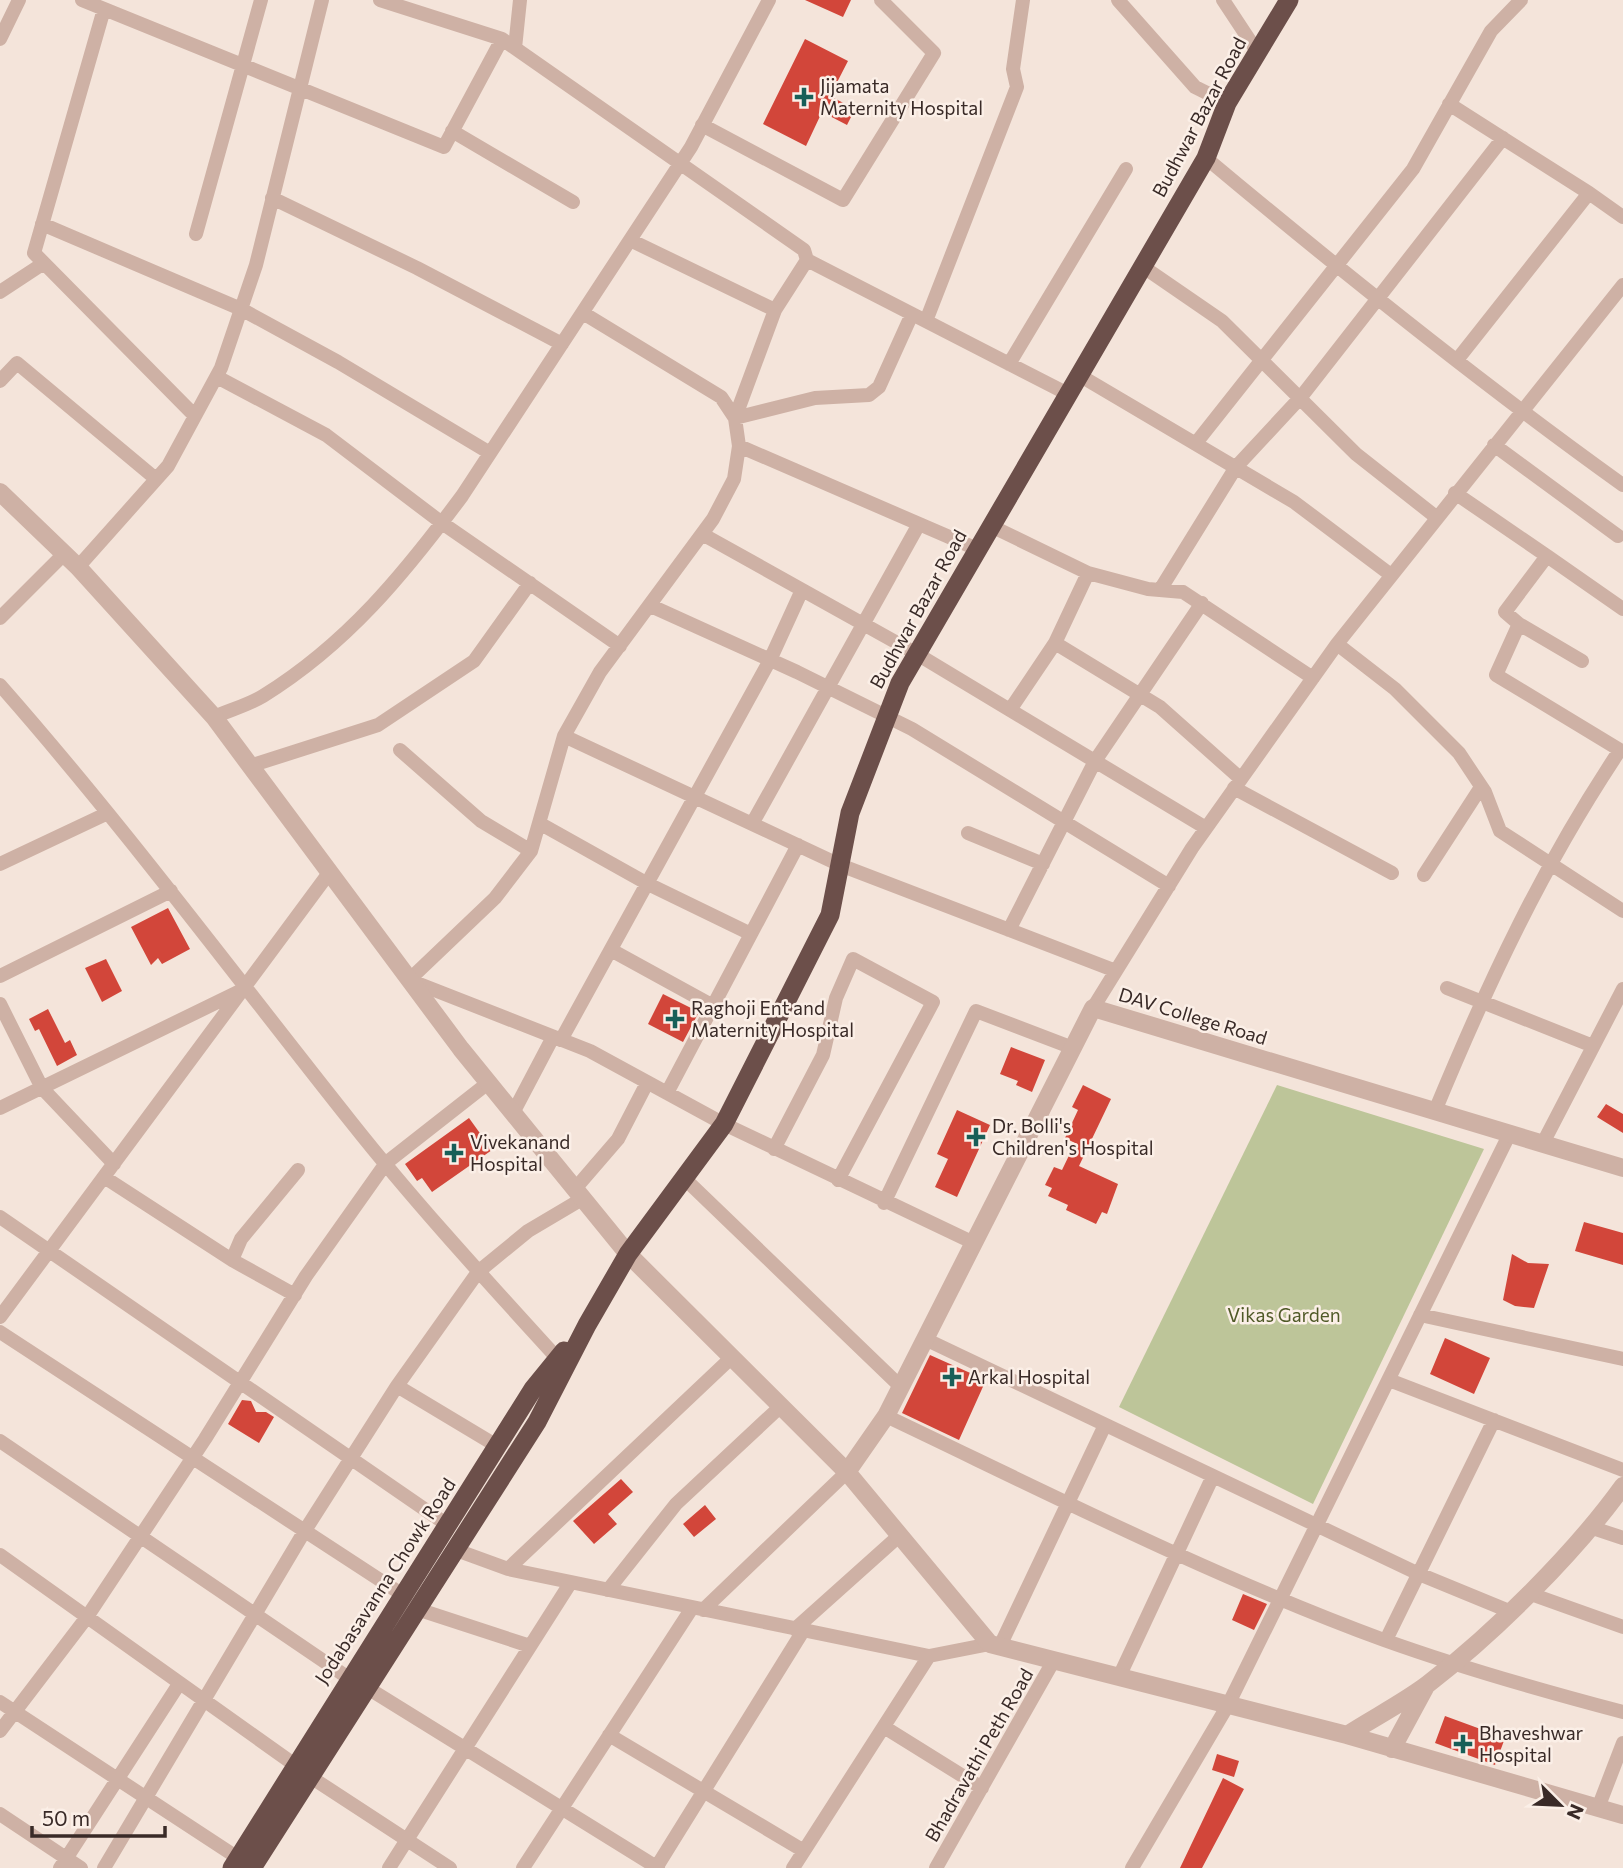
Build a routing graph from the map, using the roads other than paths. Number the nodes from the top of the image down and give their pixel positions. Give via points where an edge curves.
1 (19, 0) edge
2 (82, 0) edge
3 (261, 0) edge
4 (322, 0) edge
5 (380, 0) edge
6 (520, 0) edge
7 (769, 0) edge
8 (881, 0) edge
9 (1023, 0) edge
10 (1118, 0) edge
11 (1223, 0) edge
12 (1289, 0) edge
13 (1521, 0) edge
14 (104, 9) junction
15 (0, 39) edge
16 (502, 39) junction
17 (514, 48) junction
18 (1258, 53) junction
19 (242, 67) junction
20 (297, 90) junction
21 (1227, 103) junction
22 (1450, 104) junction
23 (702, 125) junction
24 (452, 131) junction
25 (1503, 138) junction
26 (1206, 158) junction
27 (681, 162) junction
28 (1126, 169) dead end
29 (1590, 193) junction
30 (272, 198) junction
31 (573, 202) dead end
32 (1623, 217) edge
33 (42, 224) junction
34 (196, 234) dead end
35 (630, 240) junction
36 (807, 260) junction
37 (44, 263) junction
38 (1142, 266) junction
39 (1335, 266) junction
40 (1623, 285) edge
41 (0, 292) edge
42 (1379, 298) junction
43 (241, 309) junction
44 (775, 310) junction
45 (583, 313) junction
46 (912, 314) junction
47 (926, 321) junction
48 (562, 344) junction
49 (1262, 359) junction
50 (1457, 360) junction
51 (1009, 364) junction
52 (1079, 375) junction
53 (216, 377) junction
54 (0, 381) edge
55 (1068, 394) junction
56 (1301, 397) junction
57 (1521, 411) junction
58 (195, 416) junction
59 (735, 418) junction
60 (1196, 443) junction
61 (1494, 445) junction
62 (739, 446) junction
63 (490, 453) junction
64 (1236, 467) junction
65 (156, 479) junction
66 (1623, 485) edge
67 (0, 492) edge
68 (1455, 493) junction
69 (1436, 517) junction
70 (443, 523) junction
71 (919, 524) junction
72 (991, 526) junction
73 (702, 534) junction
74 (1618, 536) dead end
75 (976, 549) junction
76 (1547, 556) junction
77 (71, 561) junction
78 (1088, 573) junction
79 (1391, 575) junction
80 (530, 583) junction
81 (802, 590) junction
82 (1160, 590) junction
83 (1202, 603) junction
84 (651, 606) junction
85 (1623, 609) edge
86 (0, 618) edge
87 (864, 624) junction
88 (1519, 624) junction
89 (1055, 643) junction
90 (1337, 644) junction
91 (620, 646) junction
92 (916, 653) junction
93 (770, 660) junction
94 (1582, 661) dead end
95 (1313, 678) junction
96 (0, 685) edge
97 (829, 688) junction
98 (1140, 695) junction
99 (1010, 710) junction
100 (214, 717) junction
101 (886, 717) junction
102 (564, 736) junction
103 (400, 750) dead end
104 (1095, 761) junction
105 (250, 766) junction
106 (1238, 784) junction
107 (1481, 787) junction
108 (695, 797) junction
109 (108, 813) junction
110 (539, 823) junction
111 (1064, 823) junction
112 (752, 824) junction
113 (1206, 828) junction
114 (968, 833) dead end
115 (798, 845) junction
116 (531, 851) junction
117 (0, 864) edge
118 (1043, 864) junction
119 (1549, 864) junction
120 (839, 865) junction
121 (329, 873) junction
122 (1392, 873) dead end
123 (1424, 875) dead end
124 (648, 884) junction
125 (1169, 886) junction
126 (172, 891) junction
127 (1623, 911) edge
128 (1009, 930) junction
129 (751, 934) junction
130 (611, 950) junction
131 (1116, 971) junction
132 (0, 976) edge
133 (409, 980) junction
134 (244, 988) junction
135 (1447, 988) dead end
136 (1623, 989) edge
137 (1481, 1001) junction
138 (0, 1004) edge
139 (713, 1006) junction
140 (1093, 1008) junction
141 (557, 1038) junction
142 (1593, 1046) junction
143 (1073, 1048) junction
144 (488, 1083) junction
145 (647, 1083) junction
146 (42, 1087) junction
147 (667, 1093) junction
148 (0, 1108) edge
149 (1435, 1111) junction
150 (513, 1113) junction
151 (724, 1124) junction
152 (1510, 1133) junction
153 (1543, 1143) junction
154 (774, 1149) junction
155 (386, 1163) junction
156 (114, 1164) junction
157 (1623, 1168) edge
158 (298, 1170) dead end
159 (104, 1177) junction
160 (685, 1179) junction
161 (838, 1181) junction
162 (578, 1194) junction
163 (884, 1203) junction
164 (0, 1217) edge
165 (974, 1243) junction
166 (50, 1250) junction
167 (628, 1254) junction
168 (232, 1260) junction
169 (478, 1272) junction
170 (295, 1295) junction
171 (1420, 1315) junction
172 (0, 1317) edge
173 (586, 1325) junction
174 (0, 1332) edge
175 (925, 1339) junction
176 (558, 1359) junction
177 (730, 1359) junction
178 (1623, 1359) edge
179 (1389, 1380) junction
180 (239, 1384) junction
181 (397, 1386) junction
182 (901, 1387) junction
183 (780, 1407) junction
184 (886, 1416) junction
185 (1494, 1420) junction
186 (1105, 1425) junction
187 (0, 1441) edge
188 (498, 1446) junction
189 (351, 1458) junction
190 (192, 1459) junction
191 (1623, 1470) edge
192 (847, 1472) junction
193 (1213, 1476) junction
194 (1623, 1486) edge
195 (1069, 1503) junction
196 (1317, 1525) junction
197 (449, 1526) junction
198 (1593, 1528) junction
199 (304, 1532) junction
200 (900, 1535) junction
201 (141, 1536) junction
202 (1623, 1538) edge
203 (456, 1550) junction
204 (1177, 1554) junction
205 (0, 1556) edge
206 (508, 1569) junction
207 (1419, 1574) junction
208 (571, 1582) junction
209 (608, 1590) junction
210 (1528, 1592) junction
211 (1280, 1599) junction
212 (410, 1602) junction
213 (697, 1609) junction
214 (1509, 1611) junction
215 (256, 1614) junction
216 (87, 1617) junction
217 (1623, 1627) edge
218 (799, 1630) junction
219 (1386, 1640) junction
220 (995, 1645) junction
221 (530, 1646) junction
222 (929, 1656) junction
223 (1054, 1660) junction
224 (1453, 1662) junction
225 (1119, 1677) junction
226 (358, 1683) junction
227 (179, 1684) junction
228 (1427, 1685) junction
229 (203, 1701) junction
230 (0, 1702) edge
231 (1228, 1705) junction
232 (15, 1712) junction
233 (1623, 1712) edge
234 (884, 1727) junction
235 (0, 1731) edge
236 (609, 1735) junction
237 (1347, 1735) junction
238 (1623, 1742) edge
239 (465, 1748) junction
240 (1392, 1748) junction
241 (302, 1770) junction
242 (118, 1778) junction
243 (982, 1788) junction
244 (703, 1791) junction
245 (146, 1796) junction
246 (562, 1808) junction
247 (1598, 1808) junction
248 (0, 1815) edge
249 (1623, 1815) edge
250 (407, 1840) junction
251 (804, 1851) junction
252 (64, 1863) edge
253 (247, 1865) edge
254 (81, 1868) edge
255 (104, 1868) edge
256 (389, 1868) edge
257 (450, 1868) edge
258 (523, 1868) edge
259 (657, 1868) edge
260 (793, 1868) edge
261 (936, 1868) edge
262 (1132, 1868) edge

1 - 15 street
2 - 14 street
3 - 19 street
4 - 20 street
5 - 16 street
6 - 17 street
7 - 23 street
8 - 23 street via 934,53 843,200
9 - 47 street via 1013,69 1017,87
10 - 21 street via 1195,87
11 - 18 street
12 - 18 highway, Budhwar Bazar Road
13 - 22 street via 1490,32
14 - 19 street
14 - 33 street
16 - 17 street
16 - 24 street
17 - 27 street
18 - 21 highway, Budhwar Bazar Road
19 - 20 street
19 - 34 street
20 - 24 street via 443,147
20 - 30 street
21 - 26 highway, Budhwar Bazar Road
22 - 25 street
22 - 39 street via 1413,169
23 - 27 street
24 - 31 street
25 - 29 street
25 - 42 street
26 - 38 highway, Budhwar Bazar Road
26 - 39 street
27 - 35 street
27 - 36 street via 804,250
28 - 51 street
29 - 32 street
29 - 50 street
30 - 43 street
30 - 48 street
33 - 37 street via 34,253
33 - 43 street
35 - 44 street
35 - 45 street
36 - 44 street
36 - 46 street
37 - 41 street
37 - 58 street
38 - 49 street via 1222,321
38 - 52 highway, Budhwar Bazar Road
39 - 42 street
39 - 49 street
40 - 57 street
42 - 50 street
42 - 56 street
43 - 53 street
43 - 63 street
44 - 59 street
45 - 48 street
45 - 59 street via 721,397
46 - 47 street
46 - 59 street via 879,387 869,395 815,398
47 - 51 street
48 - 63 street
49 - 56 street
49 - 60 street
50 - 57 street
51 - 55 street
52 - 55 highway, Budhwar Bazar Road
52 - 60 street
53 - 58 street
53 - 70 street via 326,435
54 - 65 street via 18,363
55 - 72 highway, Budhwar Bazar Road
56 - 64 street
56 - 69 street via 1356,454
57 - 61 street
57 - 66 street
58 - 65 street
59 - 62 street
60 - 64 street
61 - 68 street
61 - 74 street
62 - 71 street
62 - 73 street via 734,478
63 - 70 street
64 - 79 street via 1294,502
64 - 82 street
65 - 77 street
67 - 77 street
68 - 69 street
68 - 76 street
69 - 79 street
70 - 80 street
70 - 100 street via 380,601 335,643 262,697
71 - 75 street
71 - 87 street
72 - 75 highway, Budhwar Bazar Road
72 - 78 street
73 - 81 street
73 - 84 street
75 - 92 highway, Budhwar Bazar Road
76 - 85 street
76 - 88 street via 1505,612
77 - 86 street
77 - 100 street
78 - 82 street
78 - 89 street
79 - 90 street
80 - 91 street
80 - 105 street via 474,661 378,724
81 - 87 street
81 - 93 street
82 - 83 street via 1183,592
83 - 95 street
83 - 98 street
84 - 91 street
84 - 93 street
87 - 92 street
87 - 97 street
88 - 94 street
88 - 119 street via 1496,675 1620,750
89 - 98 street
89 - 99 street
90 - 95 street
90 - 107 street via 1423,716 1459,752
91 - 102 street
92 - 99 street
92 - 101 highway, Budhwar Bazar Road
93 - 97 street
93 - 108 street
95 - 106 street
96 - 109 street
97 - 101 street
97 - 112 street
98 - 104 street
98 - 106 street via 1160,707
99 - 104 street
100 - 105 street
101 - 111 street
101 - 120 highway, Budhwar Bazar Road via 850,813
102 - 108 street
102 - 110 street
103 - 116 street via 481,821
104 - 111 street
104 - 113 street
105 - 121 street
106 - 113 street
106 - 122 street
107 - 119 street via 1500,831
107 - 123 street
108 - 112 street
108 - 124 street
109 - 117 street
109 - 126 street
110 - 116 street
110 - 124 street
111 - 118 street
111 - 125 street
112 - 115 street
113 - 125 street
114 - 118 street
115 - 120 street
115 - 129 street
116 - 133 street via 495,898
118 - 128 street
119 - 127 street
119 - 137 street
120 - 128 street
120 - 151 highway, Budhwar Bazar Road via 830,915
121 - 133 street
121 - 134 street
124 - 129 street
124 - 130 street
125 - 131 street
126 - 132 street
126 - 134 street
128 - 131 street
129 - 139 street
130 - 139 street
130 - 141 street
131 - 140 street
133 - 141 street
133 - 144 street
134 - 146 street
134 - 155 street
134 - 156 street
135 - 137 street
136 - 142 street
137 - 142 street
137 - 149 street
138 - 146 street
139 - 147 street
140 - 143 street, DAV College Road
140 - 149 street, DAV College Road
141 - 145 street
141 - 150 street
142 - 153 street
143 - 163 street via 976,1011
143 - 165 street, DAV College Road
144 - 150 street
144 - 155 street
145 - 147 street
145 - 162 street via 618,1139
146 - 148 street
146 - 156 street
147 - 151 street
149 - 152 street, DAV College Road
150 - 162 street
151 - 154 street
151 - 160 highway, Budhwar Bazar Road
152 - 153 street, DAV College Road
152 - 171 street
153 - 157 street, DAV College Road
154 - 161 street
154 - 161 street via 823,1055 836,998 853,959 933,1002
155 - 169 street
155 - 170 street
156 - 159 street
158 - 168 street via 241,1240
159 - 166 street
159 - 168 street
160 - 167 highway, Budhwar Bazar Road
160 - 182 street
161 - 163 street
162 - 167 street
162 - 169 street
163 - 165 street
164 - 166 street
165 - 175 street, DAV College Road
166 - 172 street
166 - 180 street
167 - 173 highway, Jodabasavanna Chowk Road
167 - 177 street
168 - 170 street
169 - 176 street
169 - 181 street
170 - 180 street
171 - 178 street
171 - 179 street
173 - 176 highway, Jodabasavanna Chowk Road
173 - 203 highway, Jodabasavanna Chowk Road via 537,1422
174 - 190 street
175 - 182 street, DAV College Road
175 - 186 street
176 - 188 highway, Jodabasavanna Chowk Road via 533,1389
177 - 183 street
177 - 206 street
179 - 185 street
179 - 196 street
180 - 189 street
180 - 190 street
181 - 188 street
181 - 189 street
182 - 184 street, DAV College Road
183 - 192 street
183 - 209 street via 676,1504
184 - 192 street, DAV College Road
184 - 195 street
185 - 191 street
185 - 207 street
186 - 193 street
186 - 195 street
187 - 201 street
188 - 197 highway, Jodabasavanna Chowk Road
189 - 197 street
189 - 199 street
190 - 199 street
190 - 201 street
192 - 200 street
192 - 213 street
193 - 196 street
193 - 204 street
194 - 198 street
195 - 204 street
195 - 220 street
196 - 207 street
196 - 211 street
197 - 212 highway, Jodabasavanna Chowk Road
198 - 202 street
198 - 210 street
199 - 212 street
199 - 215 street
200 - 218 street
200 - 220 street
201 - 215 street
201 - 216 street
203 - 206 street
203 - 212 highway, Jodabasavanna Chowk Road
204 - 211 street
204 - 225 street
205 - 216 street
206 - 208 street
207 - 214 street
207 - 219 street
208 - 209 street
208 - 221 street
209 - 213 street
210 - 214 street
210 - 217 street
211 - 219 street
211 - 231 street
212 - 221 street
212 - 226 highway, Jodabasavanna Chowk Road
213 - 218 street
213 - 236 street
214 - 224 street
215 - 226 street
215 - 229 street
216 - 227 street
216 - 232 street
218 - 222 street
218 - 244 street
219 - 224 street
220 - 222 street
220 - 223 street
221 - 239 street
222 - 234 street
223 - 225 street
223 - 243 street, Bhadravathi Peth Road
224 - 228 street
224 - 233 street
225 - 231 street
226 - 239 street
226 - 241 highway, Jodabasavanna Chowk Road
227 - 229 street
227 - 242 street
228 - 237 street
228 - 240 street
229 - 241 street
229 - 245 street
230 - 232 street
231 - 237 street
231 - 262 street
232 - 235 street
232 - 242 street
234 - 243 street
234 - 251 street
236 - 244 street
236 - 246 street
237 - 240 street
238 - 247 street
239 - 246 street
239 - 250 street
240 - 247 street
241 - 250 street
241 - 253 highway, Jodabasavanna Chowk Road
242 - 245 street
242 - 252 street
243 - 261 street, Bhadravathi Peth Road
244 - 251 street
244 - 259 street
245 - 253 street
245 - 255 street
246 - 258 street
246 - 259 street
247 - 249 street
248 - 252 street
250 - 256 street
250 - 257 street
251 - 260 street
252 - 254 street

